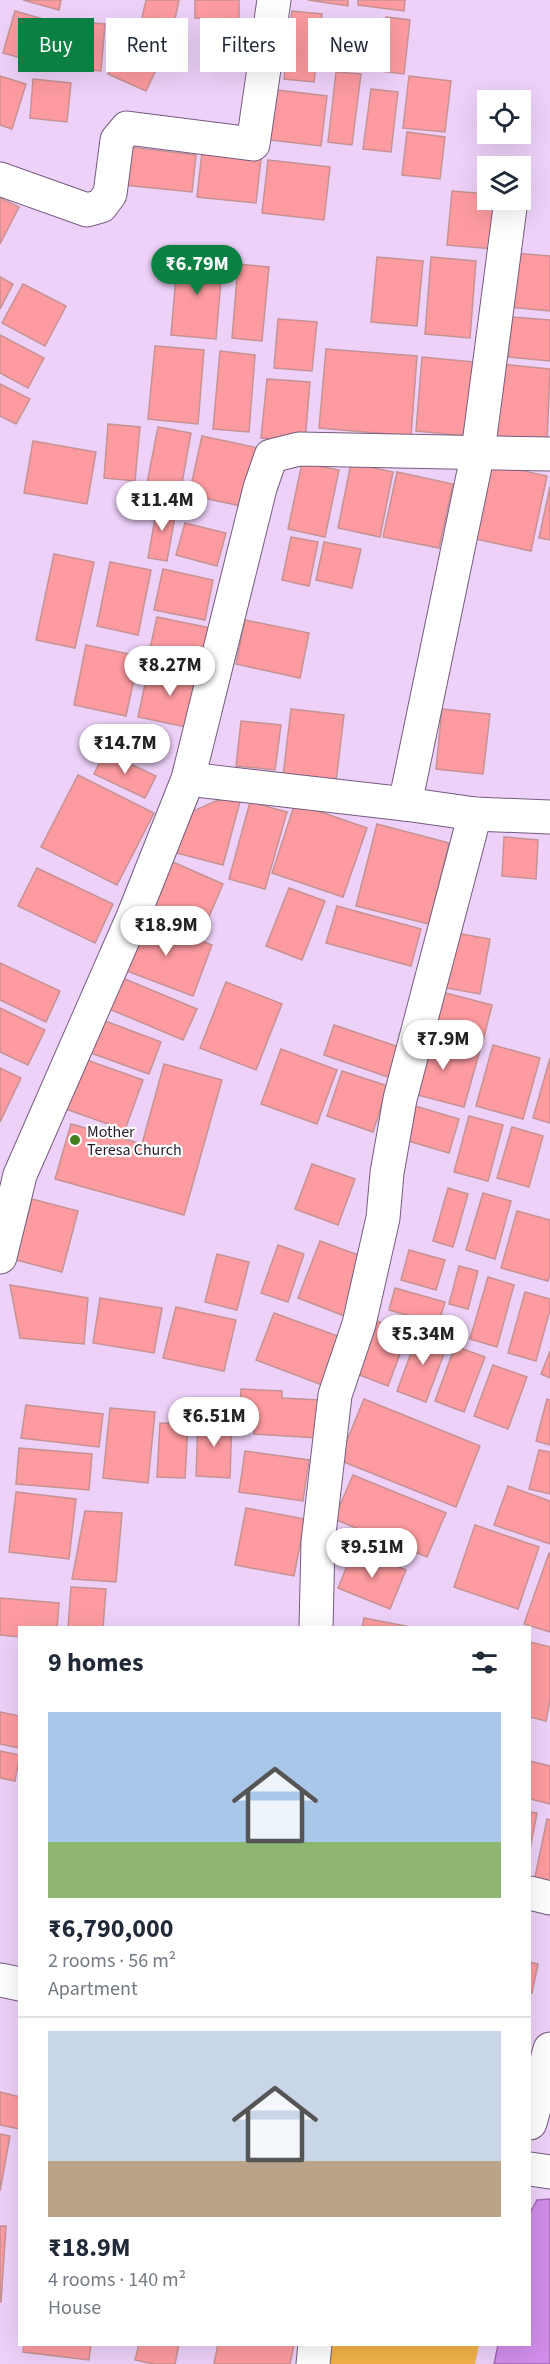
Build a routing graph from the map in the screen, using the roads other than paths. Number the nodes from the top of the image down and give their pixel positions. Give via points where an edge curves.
1 (274, 0) edge
2 (0, 179) edge
3 (510, 210) edge
4 (478, 452) junction
5 (550, 454) edge
6 (188, 779) junction
7 (405, 804) junction
8 (475, 814) junction
9 (550, 817) edge
10 (10, 1170) edge
11 (0, 1257) edge
12 (316, 1626) edge
13 (531, 1893) edge
14 (550, 1898) edge
15 (0, 1980) edge
16 (18, 1984) edge
17 (550, 2049) edge
18 (531, 2119) edge
19 (531, 2169) edge
20 (550, 2172) edge
21 (315, 2346) edge
22 (313, 2364) edge

1 - 2 street via 253,144 127,128 117,140 110,194 101,206 87,210
3 - 4 street
4 - 5 street
4 - 6 street via 299,449 271,456
4 - 7 street
6 - 7 street
6 - 10 street via 133,917
7 - 8 street
8 - 9 street
8 - 12 street via 400,1099 383,1218 359,1324 335,1395 318,1542
10 - 11 street
13 - 14 street
15 - 16 street
17 - 18 street
19 - 20 street
21 - 22 street

